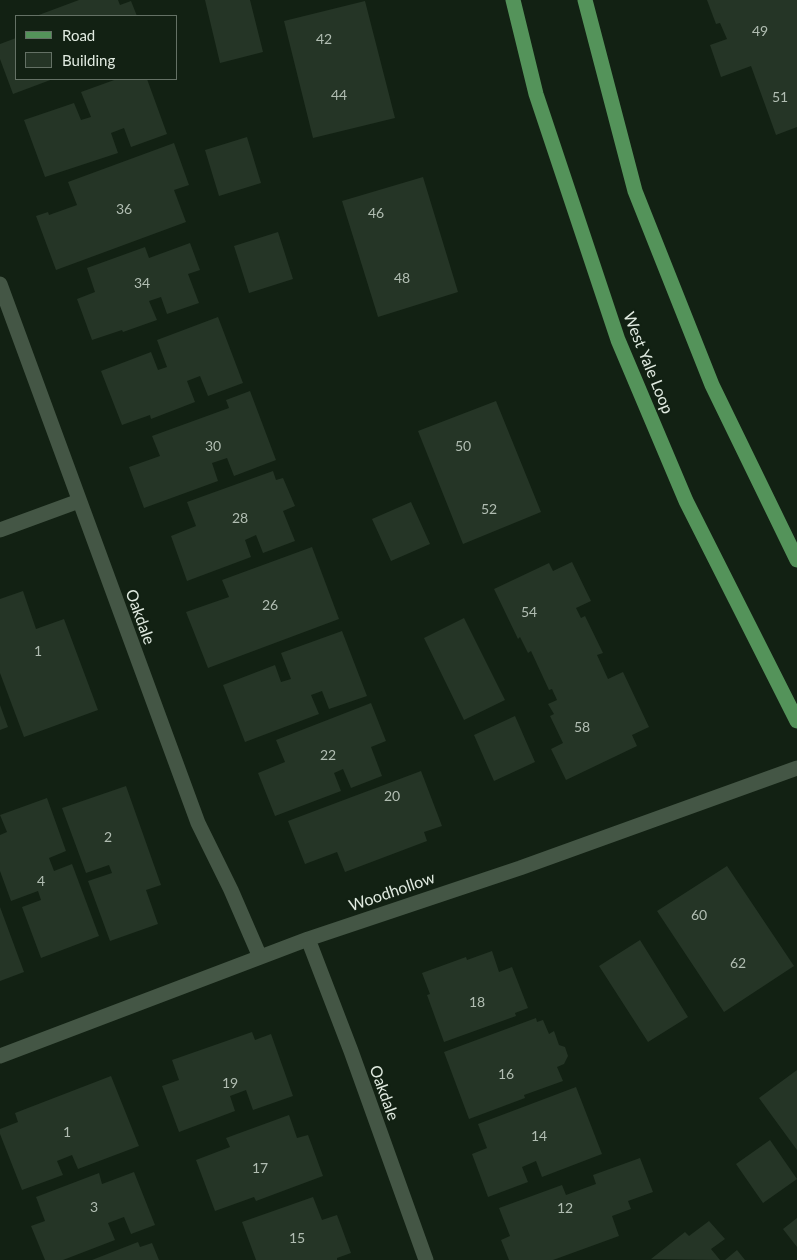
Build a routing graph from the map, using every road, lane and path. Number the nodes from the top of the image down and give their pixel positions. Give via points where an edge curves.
1 (513, 0) edge
2 (585, 0) edge
3 (0, 284) edge
4 (79, 502) junction
5 (0, 530) edge
6 (797, 560) edge
7 (797, 721) edge
8 (797, 768) edge
9 (308, 939) junction
10 (260, 957) junction
11 (0, 1056) edge
12 (426, 1260) edge

1 - 7 main road, West Yale Loop via 536,94 618,340 686,501
2 - 6 main road via 635,191 712,385
3 - 4 street, Oakdale
4 - 5 street
4 - 10 street, Oakdale via 198,823
8 - 9 street, Woodhollow via 520,868
9 - 10 street, Woodhollow
9 - 12 street, Oakdale
10 - 11 street, Woodhollow

